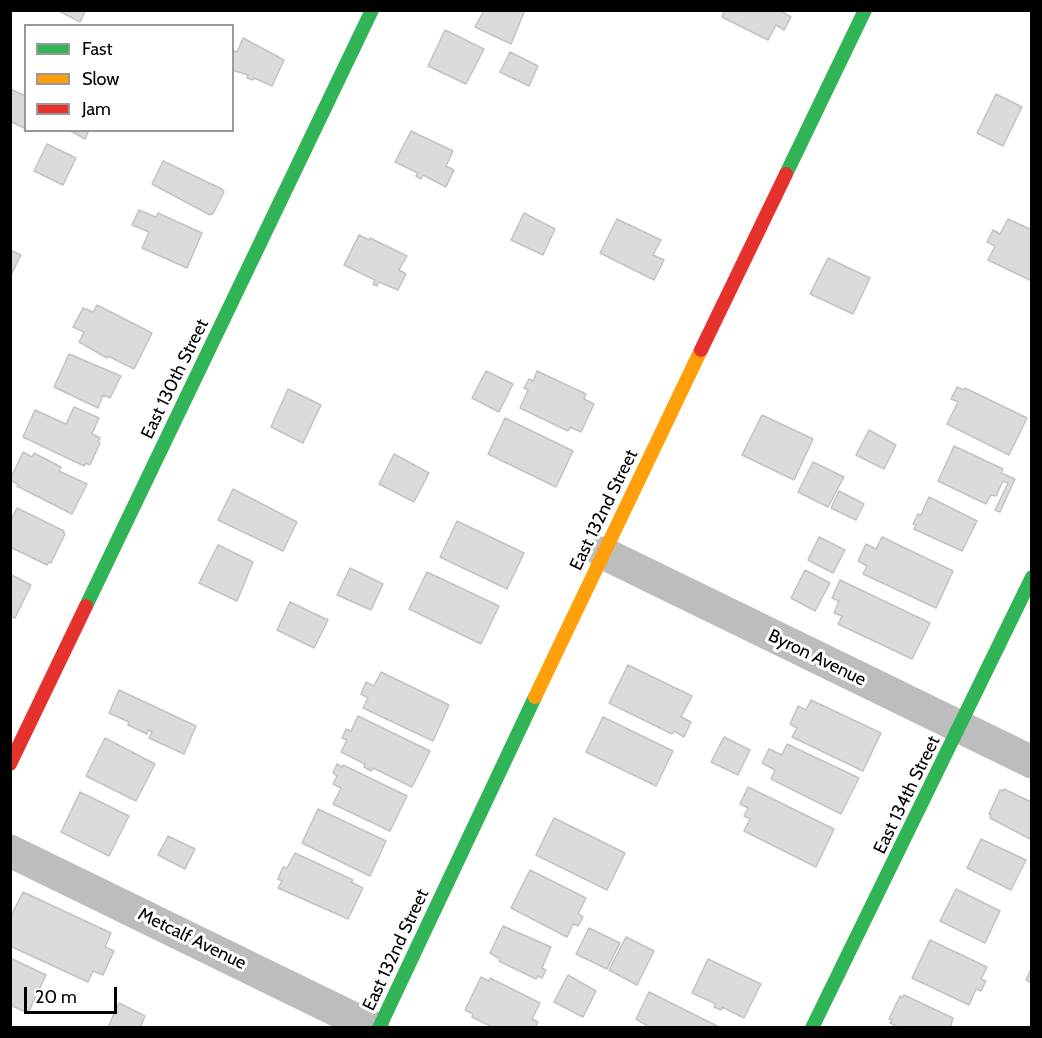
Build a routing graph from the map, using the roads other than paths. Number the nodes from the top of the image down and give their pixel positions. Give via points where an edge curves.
1 (372, 10) edge
2 (865, 10) edge
3 (603, 553) junction
4 (1032, 577) edge
5 (960, 728) junction
6 (1032, 762) edge
7 (10, 764) edge
8 (10, 851) edge
9 (373, 1028) edge
10 (379, 1028) edge
11 (812, 1028) edge

1 - 7 street, East 130th Street
2 - 3 street, East 132nd Street
3 - 5 street, Byron Avenue
3 - 10 street, East 132nd Street
4 - 5 street, East 134th Street
5 - 6 street, Byron Avenue
5 - 11 street, East 134th Street
8 - 9 street, Metcalf Avenue

